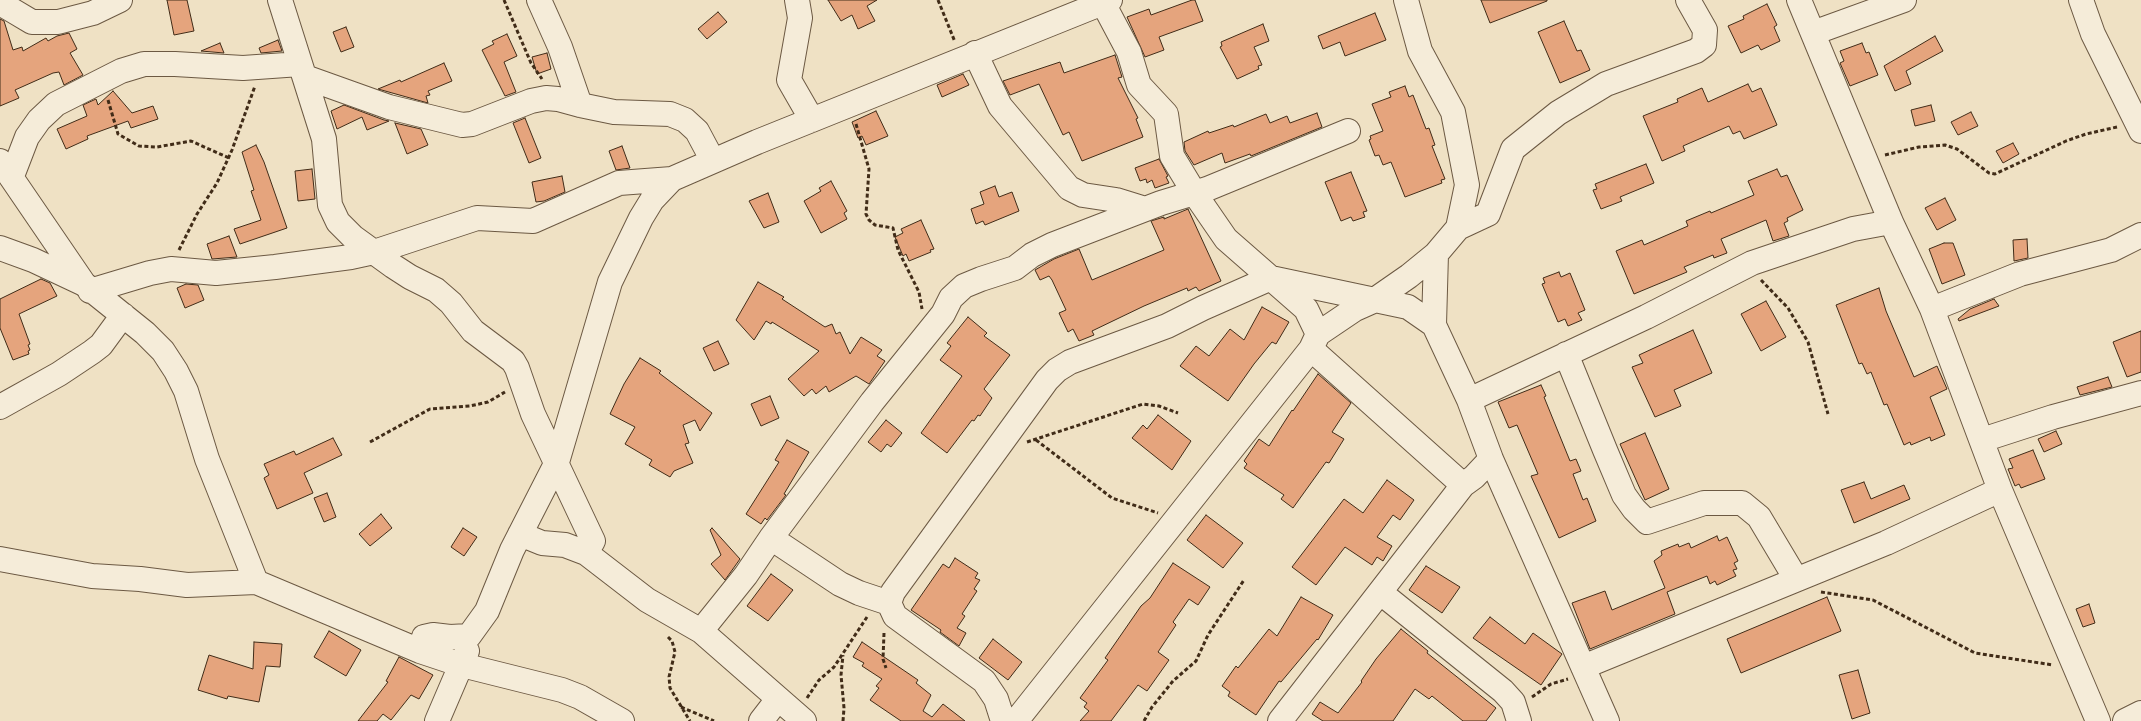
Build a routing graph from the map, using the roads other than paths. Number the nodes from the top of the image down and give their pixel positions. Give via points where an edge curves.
1 (120, 0) edge
2 (280, 0) edge
3 (539, 0) edge
4 (797, 0) edge
5 (1406, 0) edge
6 (1688, 0) edge
7 (1799, 0) edge
8 (1904, 0) edge
9 (2082, 0) edge
10 (1100, 2) edge
11 (0, 3) edge
12 (1813, 33) junction
13 (969, 56) junction
14 (303, 70) junction
15 (569, 102) junction
16 (812, 120) junction
17 (2140, 129) edge
18 (1348, 131) dead end
19 (713, 161) junction
20 (6, 169) edge
21 (672, 179) junction
22 (1195, 194) junction
23 (1145, 209) junction
24 (1890, 222) junction
25 (1458, 228) junction
26 (2141, 235) edge
27 (0, 248) edge
28 (374, 252) junction
29 (1436, 254) junction
30 (1271, 278) junction
31 (87, 288) junction
32 (1373, 301) junction
33 (1932, 309) junction
34 (123, 315) junction
35 (1434, 325) junction
36 (1314, 342) junction
37 (1566, 354) junction
38 (2141, 393) edge
39 (1469, 400) junction
40 (0, 407) edge
41 (1982, 440) junction
42 (1491, 459) junction
43 (556, 462) junction
44 (1463, 485) junction
45 (2000, 490) junction
46 (520, 534) junction
47 (771, 538) junction
48 (586, 553) junction
49 (0, 559) edge
50 (1792, 581) junction
51 (256, 582) junction
52 (1381, 593) junction
53 (885, 602) junction
54 (474, 631) junction
55 (701, 631) junction
56 (420, 651) junction
57 (462, 665) junction
58 (1584, 669) junction
59 (778, 700) junction
60 (2141, 713) edge
61 (1517, 715) edge
62 (800, 718) edge
63 (437, 721) edge
64 (622, 721) edge
65 (761, 721) edge
66 (1003, 721) edge
67 (1016, 721) edge
68 (1280, 721) edge
69 (1607, 721) edge
70 (2098, 721) edge
71 (2125, 721) edge

1 - 11 street via 93,13 58,22 32,22
2 - 14 street
3 - 15 street via 560,47
4 - 16 street via 800,18 789,80
5 - 25 street via 1420,51 1453,112 1467,185
6 - 25 street via 1704,30 1704,45 1696,52 1606,84 1558,113 1513,149 1488,214
7 - 12 street
8 - 12 street
9 - 17 street via 2093,34
10 - 13 street
10 - 22 street via 1129,52 1139,85 1166,114 1172,156
12 - 24 street
13 - 16 street
13 - 23 street via 1000,106 1069,188 1082,196 1116,200
14 - 15 street via 389,107 462,125 531,101 546,98
14 - 20 street via 264,66 144,64 121,71 56,104 39,120
14 - 28 street via 324,139 330,205 338,222
15 - 19 street via 614,112 670,114 685,120 697,131
16 - 19 street
18 - 22 street
19 - 21 street
20 - 31 street
21 - 28 street via 619,183 533,221 477,218
21 - 43 street via 648,206 610,282
22 - 23 street
22 - 30 street via 1226,239
23 - 47 street via 1052,245 1016,268 964,286 951,298
24 - 33 street
24 - 37 street via 1853,229 1746,266
25 - 29 street
26 - 33 street via 2111,250 2020,274
27 - 31 street via 26,257
28 - 31 street via 216,273 171,269
28 - 43 street via 410,277 436,290 452,303 473,331 513,361
29 - 32 street
29 - 35 street
30 - 32 street
30 - 36 street via 1306,309
30 - 53 street via 1168,326 1064,366 1047,380
31 - 34 street
32 - 35 street via 1408,307
32 - 36 street via 1354,309
33 - 41 street
34 - 40 street via 92,352
34 - 51 street via 163,351 183,384 207,459
35 - 39 street
36 - 44 street
36 - 67 street
37 - 39 street
37 - 50 street via 1624,495 1640,516 1647,522 1704,503 1742,503 1759,517
38 - 41 street
39 - 42 street
41 - 45 street
42 - 44 street
42 - 58 street
43 - 46 street
43 - 48 street via 594,542
44 - 52 street
45 - 50 street via 1886,543
45 - 70 street
46 - 48 street via 542,543
46 - 54 street via 487,611
47 - 53 street via 840,584 858,594
47 - 55 street
48 - 55 street via 647,600
49 - 51 street via 92,576 187,584
50 - 58 street
51 - 56 street
52 - 61 street via 1503,691 1513,702
52 - 68 street via 1346,633
53 - 66 street via 895,616 984,682 996,699
54 - 56 street via 461,638 424,637
54 - 57 street
55 - 59 street
56 - 57 street
57 - 63 street
57 - 64 street via 562,690 593,703
58 - 69 street
59 - 62 street
59 - 65 street
60 - 71 street

